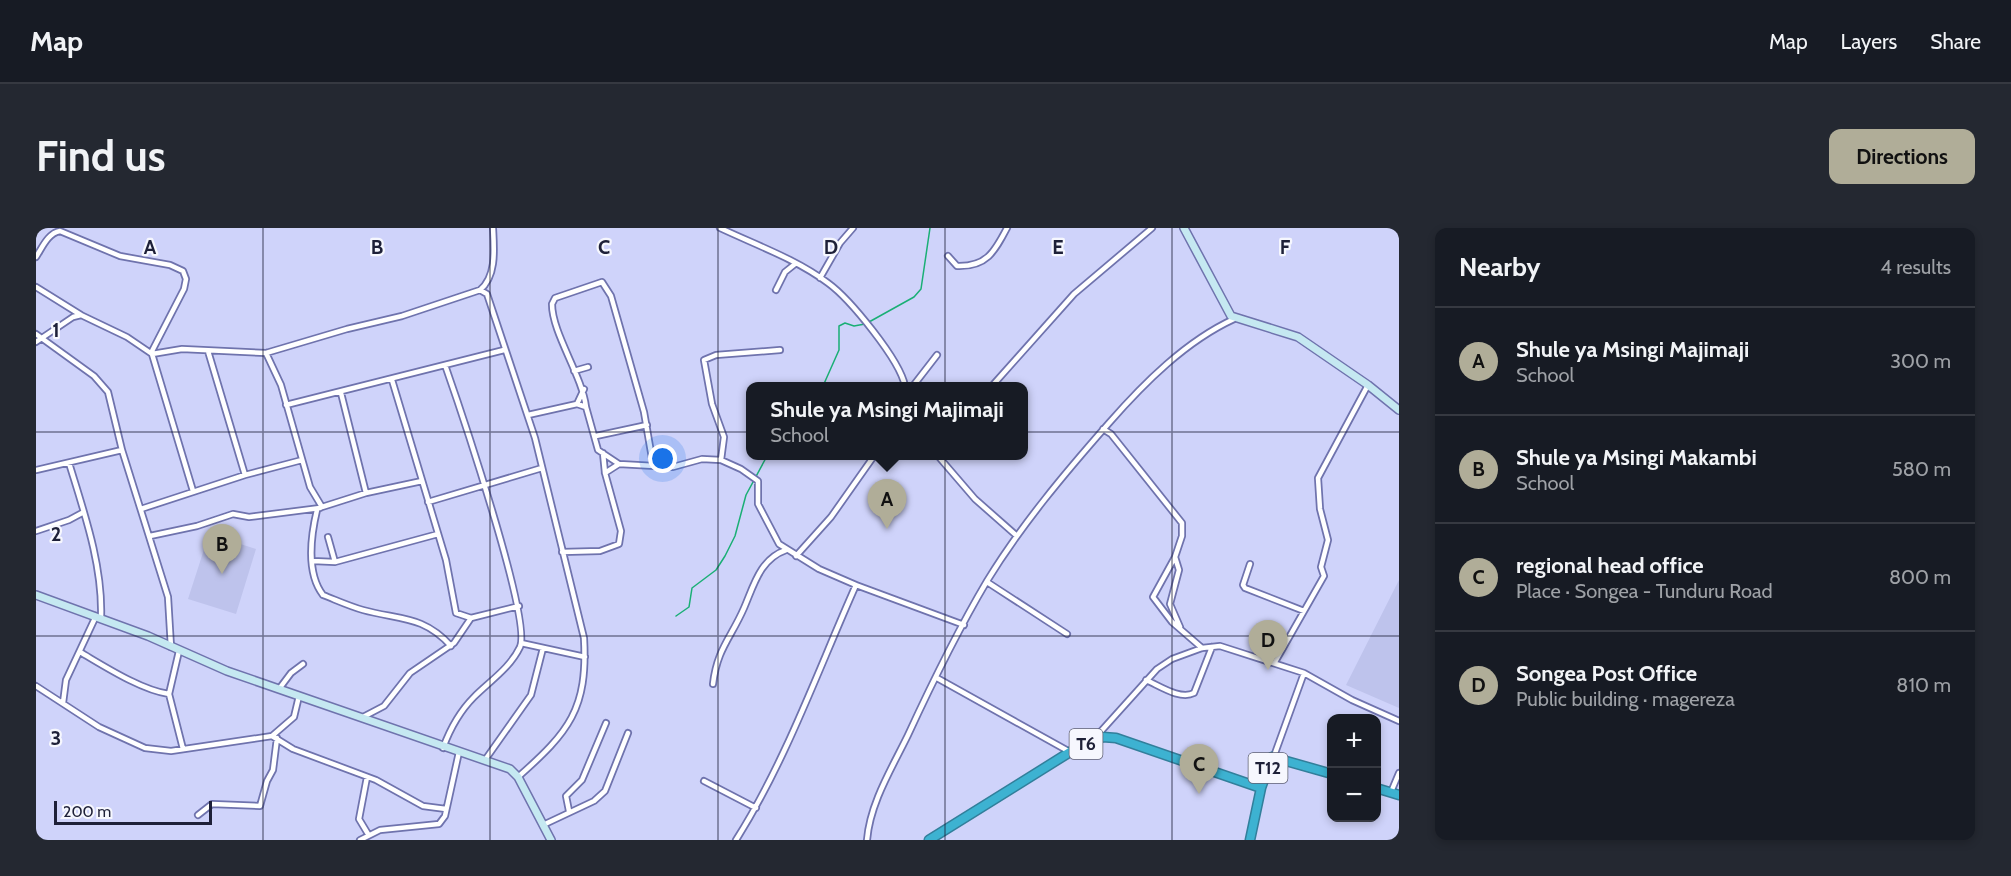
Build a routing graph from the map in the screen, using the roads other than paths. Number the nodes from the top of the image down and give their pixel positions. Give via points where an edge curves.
1 (493, 228) edge
2 (720, 228) edge
3 (853, 228) edge
4 (1007, 228) edge
5 (1152, 228) edge
6 (1184, 228) edge
7 (948, 256) dead end
8 (36, 257) edge
9 (795, 264) junction
10 (820, 278) junction
11 (36, 287) edge
12 (480, 290) junction
13 (777, 290) dead end
14 (81, 315) junction
15 (1234, 319) junction
16 (36, 334) edge
17 (38, 340) edge
18 (504, 350) junction
19 (780, 350) dead end
20 (208, 351) junction
21 (151, 353) junction
22 (266, 353) junction
23 (937, 355) dead end
24 (445, 365) junction
25 (588, 367) dead end
26 (574, 371) junction
27 (392, 380) junction
28 (903, 382) edge
29 (917, 382) edge
30 (996, 382) edge
31 (1368, 385) junction
32 (584, 389) junction
33 (341, 393) junction
34 (577, 404) junction
35 (286, 405) junction
36 (586, 406) junction
37 (1399, 410) edge
38 (528, 415) junction
39 (647, 425) junction
40 (1103, 429) junction
41 (596, 436) junction
42 (122, 450) junction
43 (603, 453) junction
44 (302, 460) junction
45 (721, 460) junction
46 (871, 460) edge
47 (942, 460) edge
48 (946, 460) edge
49 (69, 463) junction
50 (619, 464) junction
51 (653, 464) junction
52 (947, 464) junction
53 (542, 468) junction
54 (36, 470) edge
55 (605, 473) junction
56 (245, 475) junction
57 (422, 481) junction
58 (483, 486) junction
59 (193, 491) junction
60 (366, 493) junction
61 (428, 502) junction
62 (320, 508) junction
63 (141, 509) junction
64 (82, 513) junction
65 (36, 531) edge
66 (438, 534) junction
67 (150, 536) junction
68 (1017, 536) junction
69 (328, 537) dead end
70 (786, 549) junction
71 (562, 552) junction
72 (796, 556) junction
73 (1175, 557) junction
74 (313, 561) junction
75 (335, 562) junction
76 (1250, 564) dead end
77 (987, 582) junction
78 (856, 585) junction
79 (36, 595) edge
80 (519, 606) junction
81 (1304, 611) junction
82 (99, 617) junction
83 (471, 618) junction
84 (964, 625) junction
85 (1181, 630) junction
86 (1067, 634) dead end
87 (521, 643) junction
88 (451, 646) junction
89 (171, 647) junction
90 (1212, 647) junction
91 (543, 648) junction
92 (1202, 648) junction
93 (179, 651) junction
94 (80, 652) junction
95 (585, 657) junction
96 (1275, 662) junction
97 (303, 664) dead end
98 (1304, 673) junction
99 (937, 678) junction
100 (1146, 680) junction
101 (713, 684) dead end
102 (36, 686) edge
103 (279, 689) junction
104 (169, 694) junction
105 (299, 696) junction
106 (63, 703) junction
107 (363, 717) junction
108 (1399, 721) edge
109 (606, 723) dead end
110 (628, 734) dead end
111 (274, 737) junction
112 (1092, 741) junction
113 (443, 748) junction
114 (183, 749) junction
115 (459, 752) junction
116 (1070, 752) junction
117 (1274, 756) junction
118 (485, 760) junction
119 (1327, 772) edge
120 (1399, 773) edge
121 (366, 777) junction
122 (518, 777) junction
123 (704, 781) dead end
124 (1261, 788) junction
125 (1395, 794) edge
126 (756, 808) junction
127 (446, 809) junction
128 (569, 811) junction
129 (198, 815) dead end
130 (543, 825) junction
131 (368, 834) junction
132 (360, 840) edge
133 (552, 840) edge
134 (736, 840) edge
135 (867, 840) edge
136 (929, 840) edge
137 (1250, 840) edge

1 - 12 street via 491,274
2 - 9 street
3 - 10 street
4 - 7 street via 996,252 981,261 957,266
5 - 30 street via 1074,294
6 - 15 street
8 - 21 street via 54,232 60,231 120,256 183,271 184,289
9 - 10 street
9 - 13 street via 785,272
10 - 28 street via 873,331
11 - 14 street
12 - 18 street via 487,294
12 - 22 street
14 - 17 street
14 - 21 street
15 - 31 street via 1298,337
15 - 40 street via 1167,365
16 - 17 street
17 - 42 street via 94,376 105,388
18 - 24 street
18 - 38 street
19 - 45 street via 716,355 704,360 712,404 724,437
20 - 21 street via 171,349
20 - 22 street
20 - 56 street
21 - 59 street
22 - 35 street
23 - 29 street
24 - 27 street
24 - 58 street
25 - 26 street
26 - 32 street
26 - 39 street via 552,301 602,282 611,297
27 - 33 street
27 - 57 street
31 - 37 street
31 - 81 street via 1318,478 1328,540 1324,576
32 - 34 street
32 - 36 street
33 - 35 street
33 - 60 street
34 - 36 street
34 - 38 street
35 - 44 street
36 - 41 street
38 - 53 street
39 - 41 street
39 - 51 street
40 - 68 street
40 - 73 street via 1182,523
41 - 43 street via 598,450
42 - 49 street
42 - 63 street
43 - 50 street
43 - 55 street
44 - 56 street
44 - 62 street
45 - 51 street via 702,459 673,467
45 - 70 street via 755,479 758,504
46 - 72 street via 826,523
47 - 52 street
48 - 52 street
49 - 54 street
49 - 64 street
50 - 51 street
50 - 55 street
52 - 68 street via 975,499
53 - 58 street
53 - 71 street
55 - 71 street via 620,523 619,544 600,551
56 - 59 street
57 - 60 street
57 - 61 street
58 - 61 street
58 - 80 street
59 - 63 street
60 - 62 street
61 - 66 street
62 - 67 street via 249,517 233,514
62 - 74 street via 313,532
63 - 67 street
64 - 65 street
64 - 82 street via 101,585
66 - 75 street
66 - 83 street via 454,608 461,617
67 - 89 street via 168,597
68 - 77 street
69 - 75 street
70 - 72 street
70 - 101 street via 758,574 716,662
71 - 95 street via 584,638
72 - 78 street
73 - 85 street via 1179,570 1170,604
73 - 85 street via 1153,597
74 - 75 street
74 - 88 street via 315,581 323,595 363,610 422,623
76 - 81 street via 1245,588
77 - 84 street
77 - 86 street
78 - 84 street
78 - 126 street
79 - 82 street
80 - 83 street
80 - 87 street
81 - 96 street
82 - 89 street
82 - 94 street
83 - 88 street
84 - 99 street
85 - 92 street
87 - 91 street
87 - 113 street via 508,665 463,710
88 - 107 street via 410,673 384,706
89 - 93 street
90 - 92 street
90 - 96 street via 1230,647
90 - 100 street via 1194,693 1179,694
91 - 95 street
91 - 118 street via 531,695
92 - 100 street via 1172,659
93 - 103 street
93 - 104 street
94 - 104 street via 108,670
94 - 106 street via 66,680
95 - 122 street via 581,696 571,721 558,741
96 - 98 street
97 - 103 street
98 - 108 street
98 - 117 street
99 - 116 street
99 - 135 street via 878,798
100 - 112 street
102 - 106 street
103 - 105 street
104 - 114 street
105 - 107 street
105 - 111 street via 294,717
106 - 114 street via 99,727 145,748
107 - 113 street
109 - 128 street via 580,784 566,796
110 - 128 street via 605,791 594,801
111 - 114 street
111 - 121 street via 293,749
111 - 129 street via 273,771 260,806 212,804
112 - 116 highway, T6
112 - 124 highway, T6 via 1116,738
113 - 115 street
115 - 118 street
115 - 127 street
116 - 136 highway, T6
117 - 119 highway, T12
117 - 124 highway, T12
118 - 122 street via 510,769
120 - 125 street
121 - 127 street via 423,806
121 - 131 street via 358,819
122 - 130 street
123 - 126 street
124 - 137 highway, T12
126 - 134 street
127 - 131 street via 443,820 433,827
128 - 130 street
130 - 133 street
131 - 132 street

